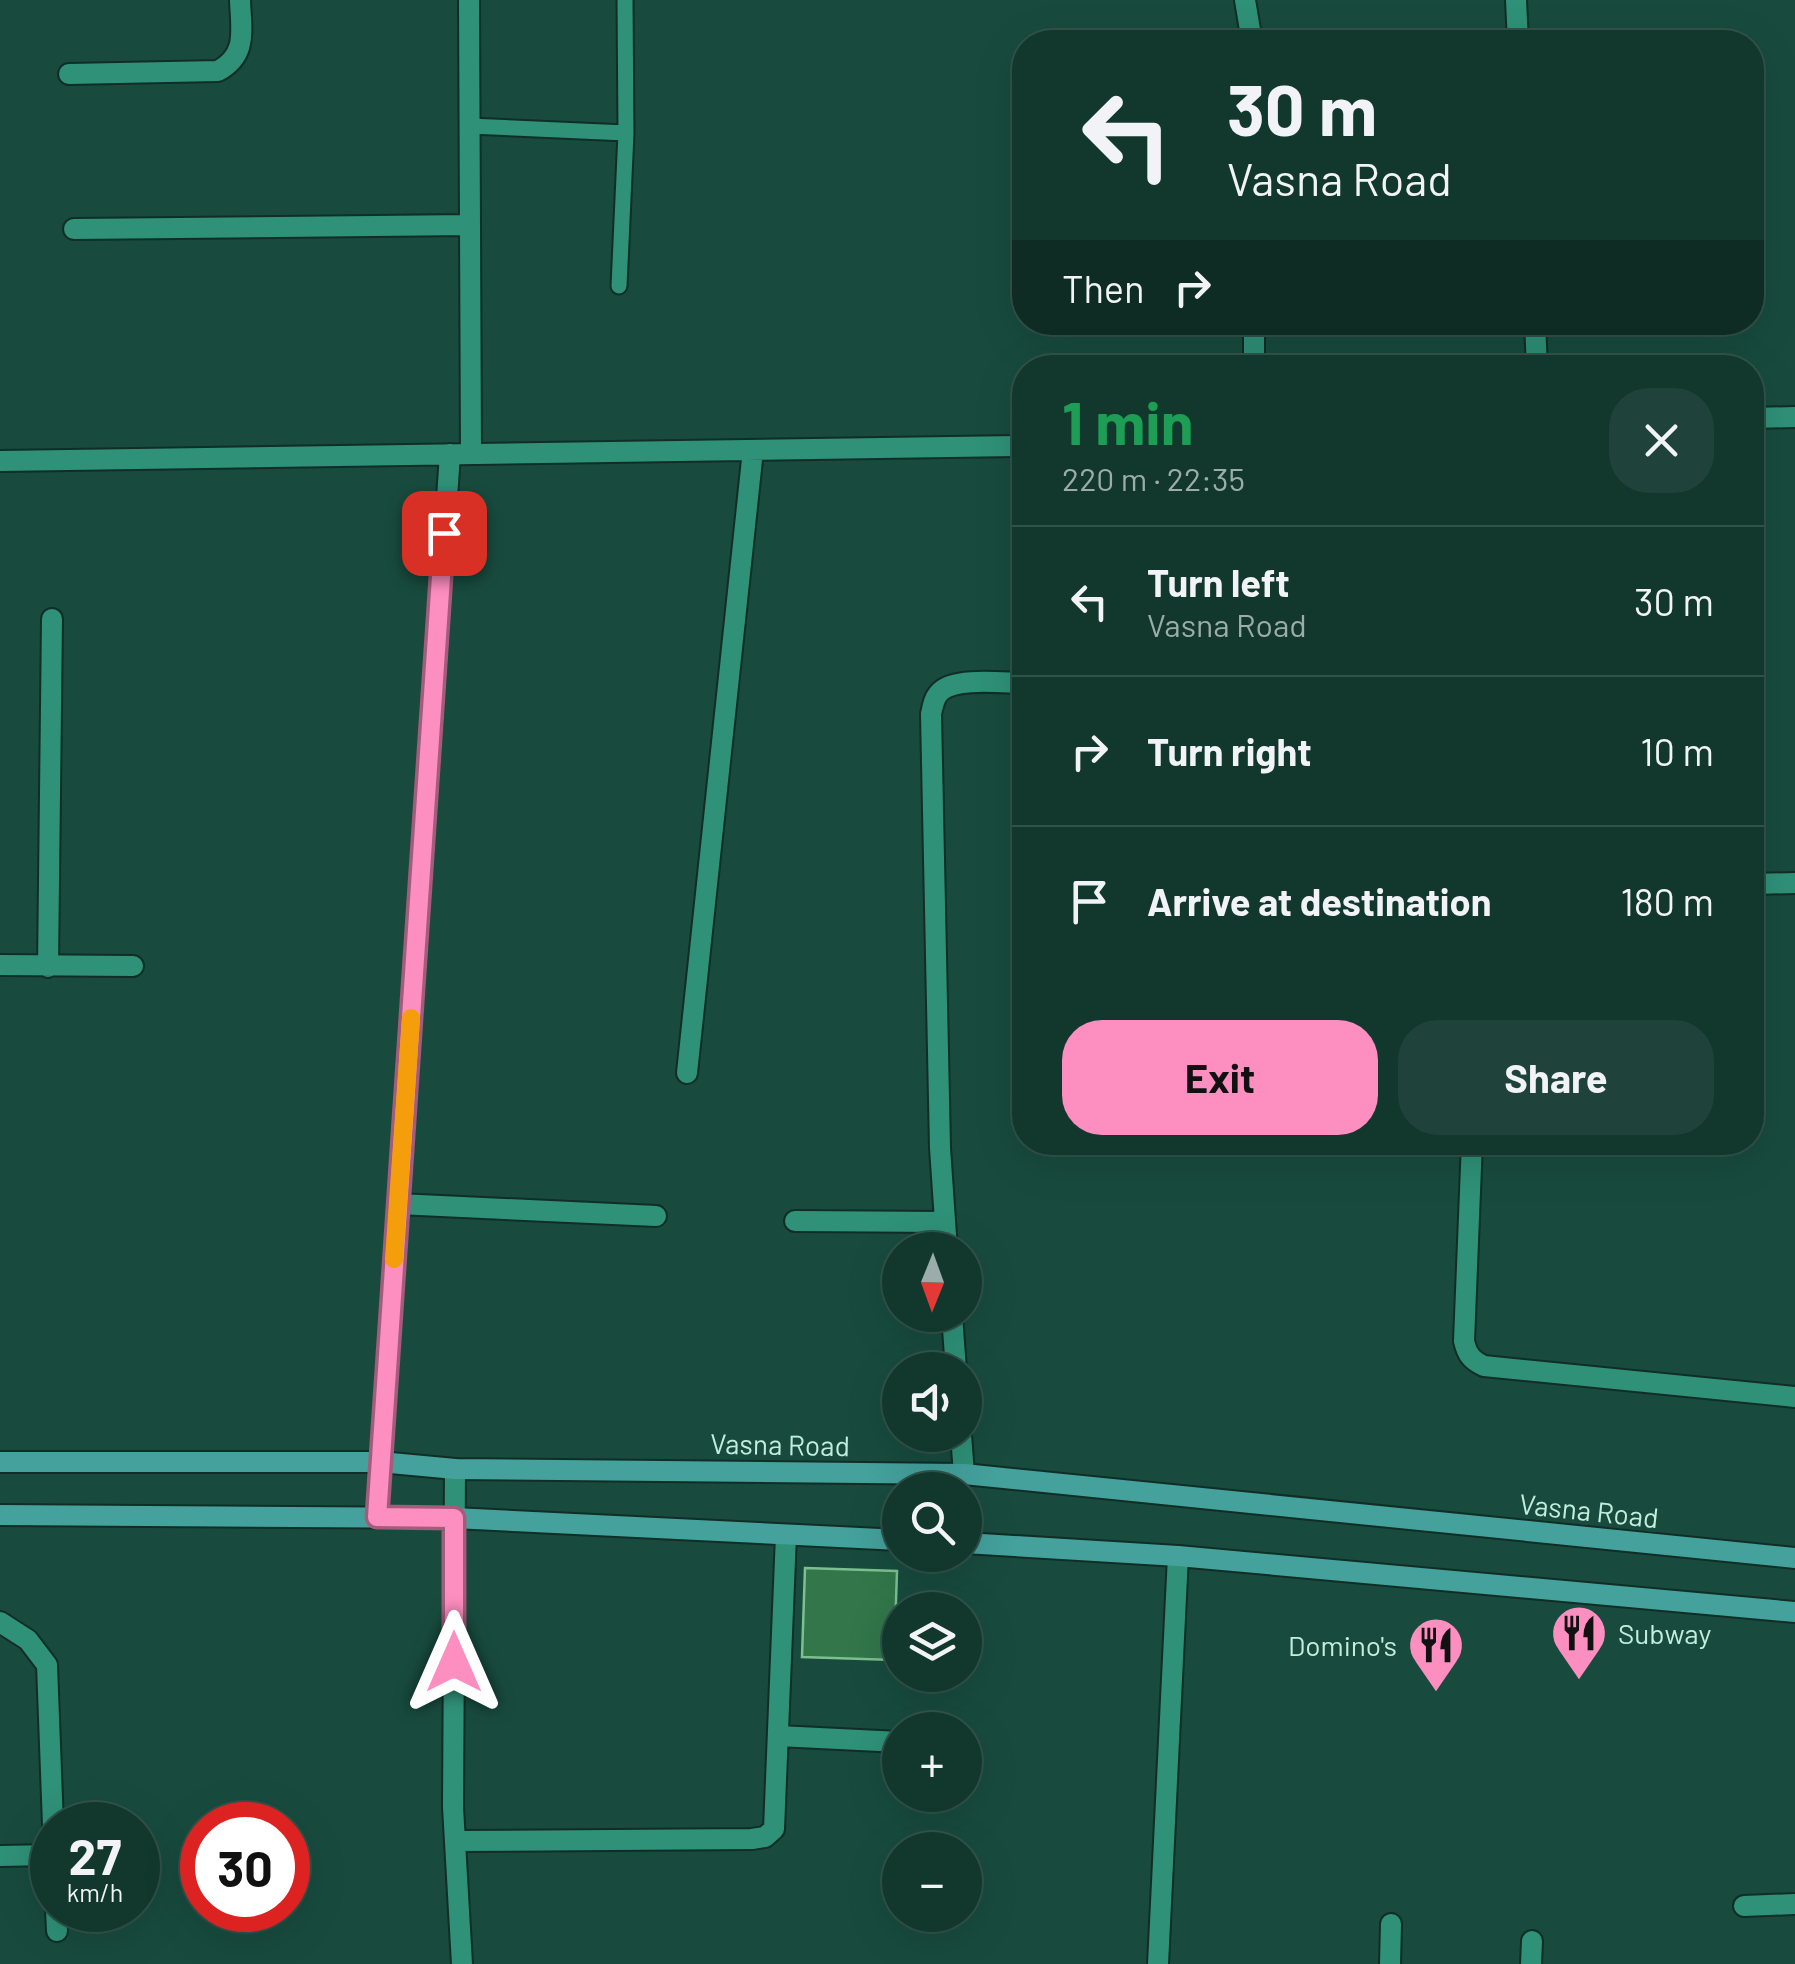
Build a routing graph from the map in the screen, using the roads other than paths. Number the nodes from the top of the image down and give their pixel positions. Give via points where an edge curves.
1 (240, 0) edge
2 (469, 0) edge
3 (625, 0) edge
4 (1245, 0) edge
5 (1516, 0) edge
6 (1250, 30) edge
7 (1517, 30) edge
8 (68, 74) dead end
9 (470, 126) junction
10 (626, 133) junction
11 (470, 225) junction
12 (74, 229) dead end
13 (619, 286) dead end
14 (1795, 417) edge
15 (1764, 418) edge
16 (1012, 446) edge
17 (752, 450) junction
18 (460, 454) junction
19 (0, 460) edge
20 (52, 619) dead end
21 (1012, 683) edge
22 (1795, 883) edge
23 (1764, 884) edge
24 (0, 965) edge
25 (133, 966) dead end
26 (48, 967) junction
27 (688, 1073) dead end
28 (1471, 1155) edge
29 (398, 1204) junction
30 (656, 1216) dead end
31 (795, 1221) dead end
32 (945, 1222) junction
33 (946, 1232) edge
34 (1795, 1397) edge
35 (0, 1462) edge
36 (380, 1462) junction
37 (454, 1469) junction
38 (882, 1473) edge
39 (982, 1476) edge
40 (0, 1515) edge
41 (377, 1517) junction
42 (454, 1518) junction
43 (786, 1534) junction
44 (882, 1539) edge
45 (982, 1545) edge
46 (1178, 1556) junction
47 (1795, 1558) edge
48 (1795, 1612) edge
49 (0, 1622) edge
50 (778, 1736) junction
51 (882, 1741) edge
52 (52, 1802) edge
53 (456, 1841) junction
54 (30, 1855) edge
55 (0, 1856) edge
56 (1795, 1904) edge
57 (1744, 1906) dead end
58 (1391, 1924) dead end
59 (1532, 1942) dead end
60 (462, 1964) edge
61 (1158, 1964) edge
62 (1390, 1964) edge
63 (1532, 1964) edge

1 - 8 street via 238,53 218,71
2 - 9 street
3 - 10 lane
4 - 6 street
5 - 7 street
9 - 10 lane
9 - 11 street
10 - 13 lane
11 - 12 street
11 - 18 street
14 - 15 street
16 - 17 street
17 - 18 street
17 - 27 street
18 - 19 street
18 - 29 street
20 - 26 street
21 - 32 street via 943,688 930,714
22 - 23 street
24 - 26 street
25 - 26 street
28 - 34 street via 1464,1341 1473,1361
29 - 30 street
29 - 36 street
31 - 32 street
32 - 33 street
35 - 36 main road, Vasna Road
36 - 37 main road, Vasna Road
36 - 41 street
37 - 38 main road, Vasna Road
37 - 42 street
39 - 47 main road, Vasna Road
40 - 41 main road
41 - 42 main road
42 - 43 main road
42 - 53 street
43 - 44 main road
43 - 50 street
45 - 46 main road
46 - 48 main road
46 - 61 street
49 - 52 street via 28,1640 47,1665
50 - 51 street
50 - 53 street via 774,1828 764,1837
53 - 60 street
54 - 55 street
56 - 57 street
58 - 62 street
59 - 63 street

